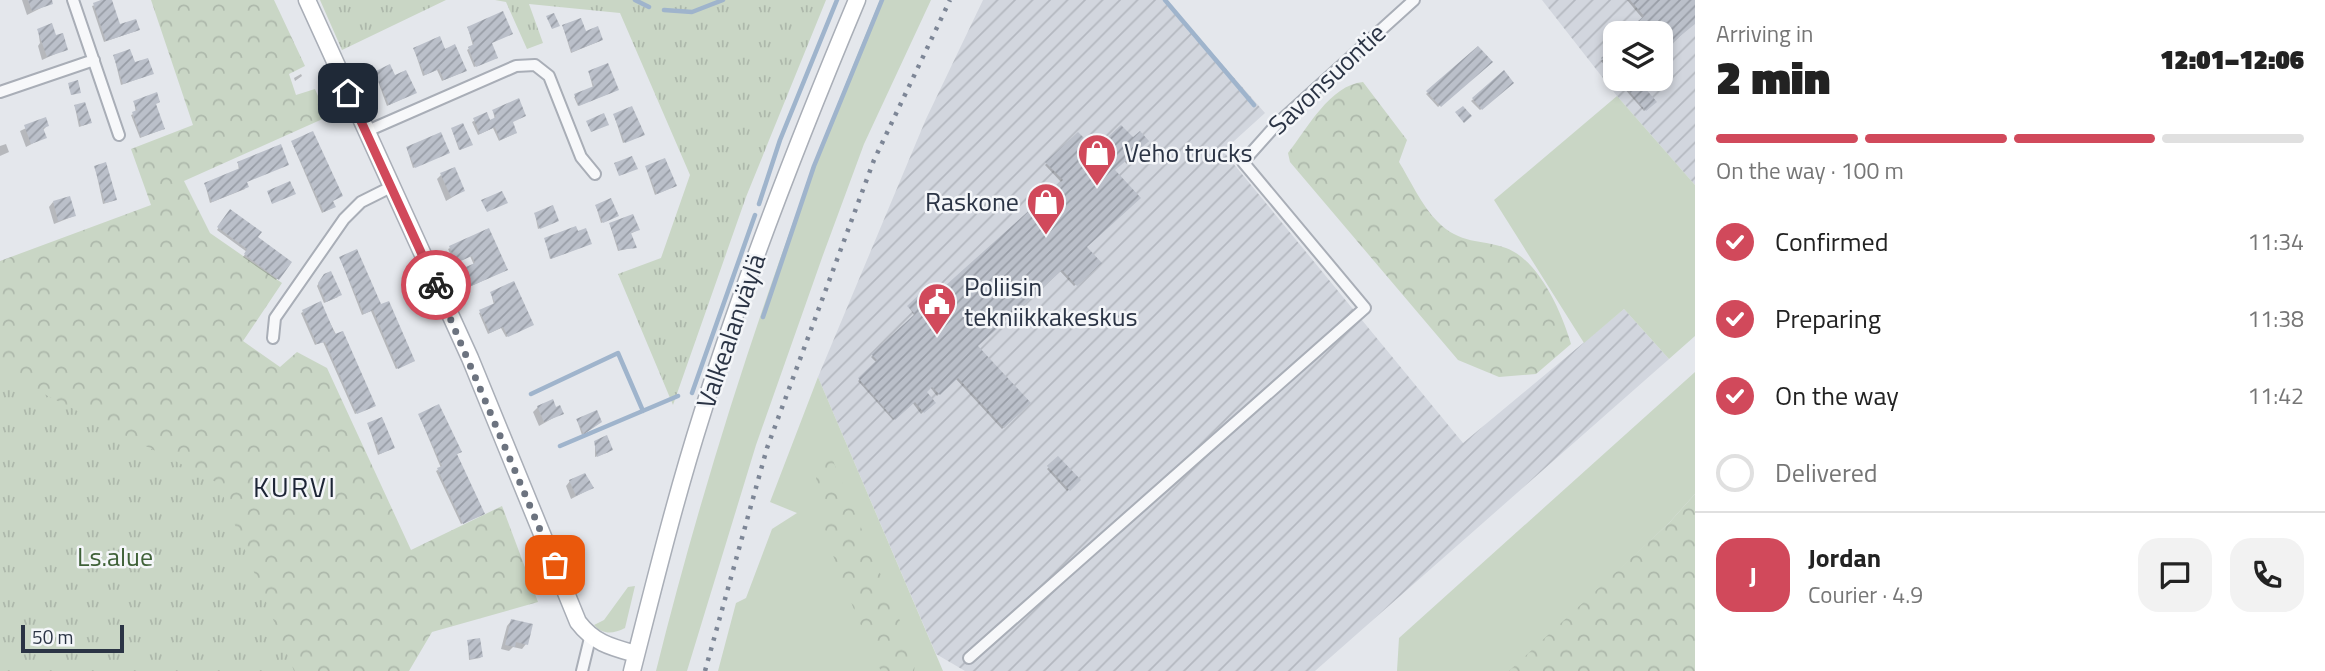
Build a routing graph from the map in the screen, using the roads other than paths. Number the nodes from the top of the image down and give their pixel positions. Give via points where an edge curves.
1 (72, 0) edge
2 (307, 0) edge
3 (857, 0) edge
4 (1414, 0) edge
5 (94, 60) junction
6 (0, 92) edge
7 (365, 132) junction
8 (119, 135) dead end
9 (595, 174) dead end
10 (391, 187) junction
11 (273, 338) dead end
12 (590, 638) junction
13 (636, 654) junction
14 (969, 658) dead end
15 (582, 671) edge
16 (632, 671) edge

1 - 5 street
2 - 7 street
3 - 13 street, Valkealanväylä via 799,140 720,360
4 - 14 street, Savonsuontie via 1277,124 1243,162 1365,308
5 - 6 street
5 - 8 street
7 - 9 street via 516,66 535,65 549,76 581,157
7 - 10 street
10 - 11 street via 360,202 344,219 275,318
10 - 12 street via 470,358 578,622
12 - 13 street
12 - 15 street
13 - 16 street, Valkealanväylä

